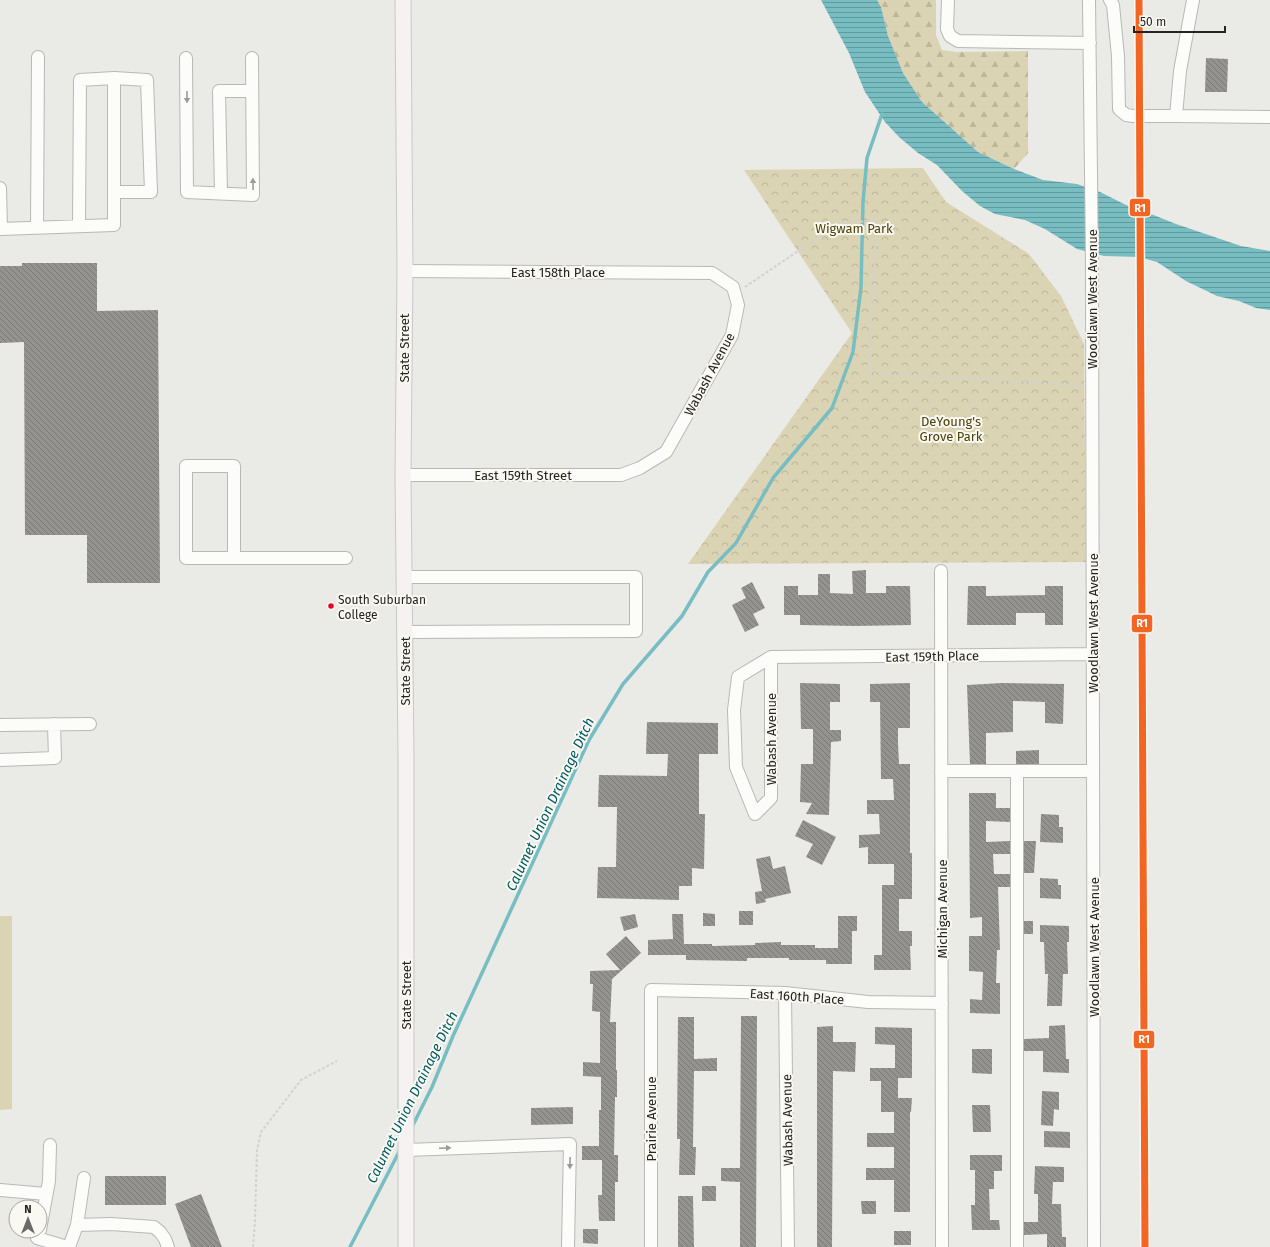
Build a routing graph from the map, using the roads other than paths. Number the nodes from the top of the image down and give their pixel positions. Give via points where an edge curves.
1 (403, 0) edge
2 (948, 0) edge
3 (1089, 0) edge
4 (1110, 0) edge
5 (1193, 0) edge
6 (1090, 43) junction
7 (38, 57) dead end
8 (186, 58) dead end
9 (252, 58) dead end
10 (114, 78) junction
11 (252, 91) junction
12 (1176, 116) junction
13 (1270, 117) edge
14 (0, 188) edge
15 (114, 192) junction
16 (221, 194) junction
17 (79, 226) junction
18 (37, 228) junction
19 (0, 229) edge
20 (405, 270) junction
21 (734, 294) joint
22 (640, 468) joint
23 (404, 476) junction
24 (234, 558) junction
25 (346, 558) dead end
26 (941, 571) dead end
27 (404, 577) junction
28 (405, 632) junction
29 (1093, 654) junction
30 (941, 656) junction
31 (771, 657) junction
32 (54, 724) junction
33 (90, 724) dead end
34 (0, 725) edge
35 (0, 760) edge
36 (941, 771) junction
37 (1017, 771) junction
38 (1093, 771) junction
39 (651, 990) joint
40 (785, 993) junction
41 (942, 1003) junction
42 (50, 1145) dead end
43 (406, 1150) junction
44 (84, 1178) dead end
45 (0, 1190) edge
46 (0, 1194) edge
47 (46, 1194) junction
48 (45, 1199) edge
49 (77, 1225) junction
50 (44, 1239) edge
51 (68, 1247) edge
52 (168, 1247) edge
53 (406, 1247) edge
54 (568, 1247) edge
55 (651, 1247) edge
56 (788, 1247) edge
57 (942, 1247) edge
58 (1017, 1247) edge
59 (1094, 1247) edge

1 - 20 main road, State Street
2 - 6 street via 947,29 950,36 958,41
3 - 6 street, Woodlawn West Avenue
4 - 12 street via 1113,5 1118,56 1119,109 1126,115 1133,116
5 - 12 street via 1180,71
6 - 29 street, Woodlawn West Avenue
7 - 18 street
8 -> 16 street via 187,192
9 - 11 street
10 - 15 street
10 - 15 street via 147,80 151,192
10 - 17 street via 80,80
11 - 16 street via 219,91
16 -> 11 street via 253,195
12 - 13 street
14 - 19 street
15 - 17 street via 114,225
17 - 18 street
18 - 19 street
20 - 21 street, East 158th Place via 712,273 733,288
20 - 23 main road, State Street
21 - 22 street, Wabash Avenue via 738,305 732,335 666,452
22 - 23 street, East 159th Street via 621,475
23 - 27 main road, State Street
24 - 24 street via 186,558 186,466 234,466
24 - 25 street
26 - 30 street, Michigan Avenue
27 - 28 main road, State Street
27 - 28 street via 636,576 636,631
28 - 43 main road, State Street
29 - 30 street, East 159th Place
29 - 38 street, Woodlawn West Avenue
30 - 31 street, East 159th Place
30 - 36 street, Michigan Avenue
31 - 31 street, Wabash Avenue via 771,798 755,814 736,766 734,710 738,677
32 - 33 street
32 - 34 street
32 - 35 street via 54,758
36 - 37 street
36 - 41 street, Michigan Avenue
37 - 38 street
37 - 58 street
38 - 59 street, Woodlawn West Avenue
39 - 40 street, East 160th Place
39 - 55 street, Prairie Avenue
40 - 41 street, East 160th Place via 868,1002
40 - 56 street, Wabash Avenue
41 - 57 street, Michigan Avenue
42 - 47 street
43 - 53 main road, State Street
43 -> 54 street via 570,1144
44 - 49 street
45 - 46 street
45 - 47 street
47 - 48 street
49 - 51 street
49 - 52 street via 110,1224 154,1228 160,1232
50 - 51 street

